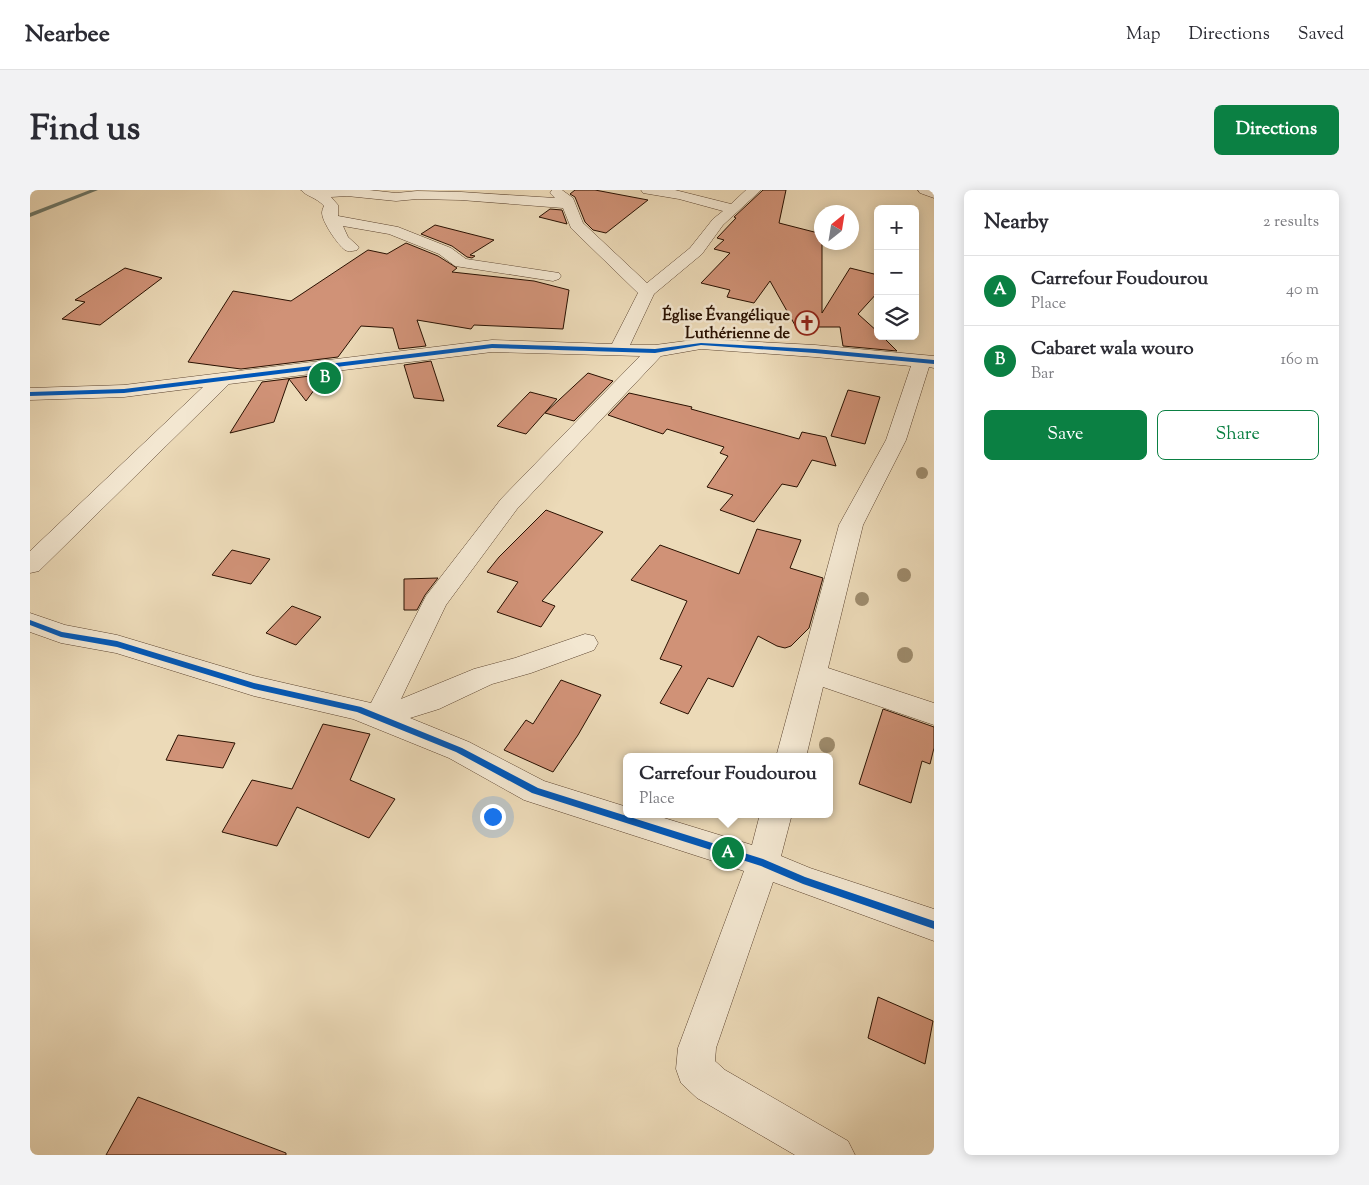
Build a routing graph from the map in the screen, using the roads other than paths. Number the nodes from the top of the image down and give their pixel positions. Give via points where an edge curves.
1 (553, 190) edge
2 (648, 190) edge
3 (754, 190) edge
4 (925, 190) edge
5 (312, 191) edge
6 (442, 193) edge
7 (934, 194) edge
8 (569, 204) junction
9 (734, 209) junction
10 (426, 211) dead end
11 (332, 220) junction
12 (412, 221) dead end
13 (378, 227) junction
14 (337, 237) junction
15 (352, 247) dead end
16 (553, 276) dead end
17 (647, 292) junction
18 (619, 349) junction
19 (654, 351) junction
20 (928, 362) edge
21 (222, 380) junction
22 (30, 394) edge
23 (30, 564) edge
24 (30, 622) edge
25 (585, 642) dead end
26 (813, 673) junction
27 (934, 714) edge
28 (378, 718) junction
29 (792, 753) edge
30 (775, 818) edge
31 (763, 863) junction
32 (934, 926) edge
33 (834, 1155) edge

1 - 8 street
2 - 9 street
3 - 9 street
4 - 7 street
5 - 6 street via 396,197
5 - 11 street via 322,195 331,205 328,214
6 - 8 street
6 - 10 street
8 - 17 street via 576,225
9 - 17 street via 718,222 696,251
11 - 13 street
11 - 14 street
12 - 13 street via 394,227
13 - 14 street
13 - 16 street via 445,251 461,263
14 - 15 street
17 - 18 street
18 - 19 street
18 - 21 street via 492,346
19 - 20 street via 701,344
19 - 28 street via 509,504 435,602
20 - 26 street via 896,440 851,525
21 - 22 street via 124,390
21 - 23 street
24 - 28 street via 61,634 117,644 254,686 358,709
25 - 28 street via 484,676 429,701
26 - 27 street
26 - 29 street
28 - 31 street via 459,750 535,791
30 - 31 street
31 - 32 street
31 - 33 street via 697,1048 695,1069 711,1084

